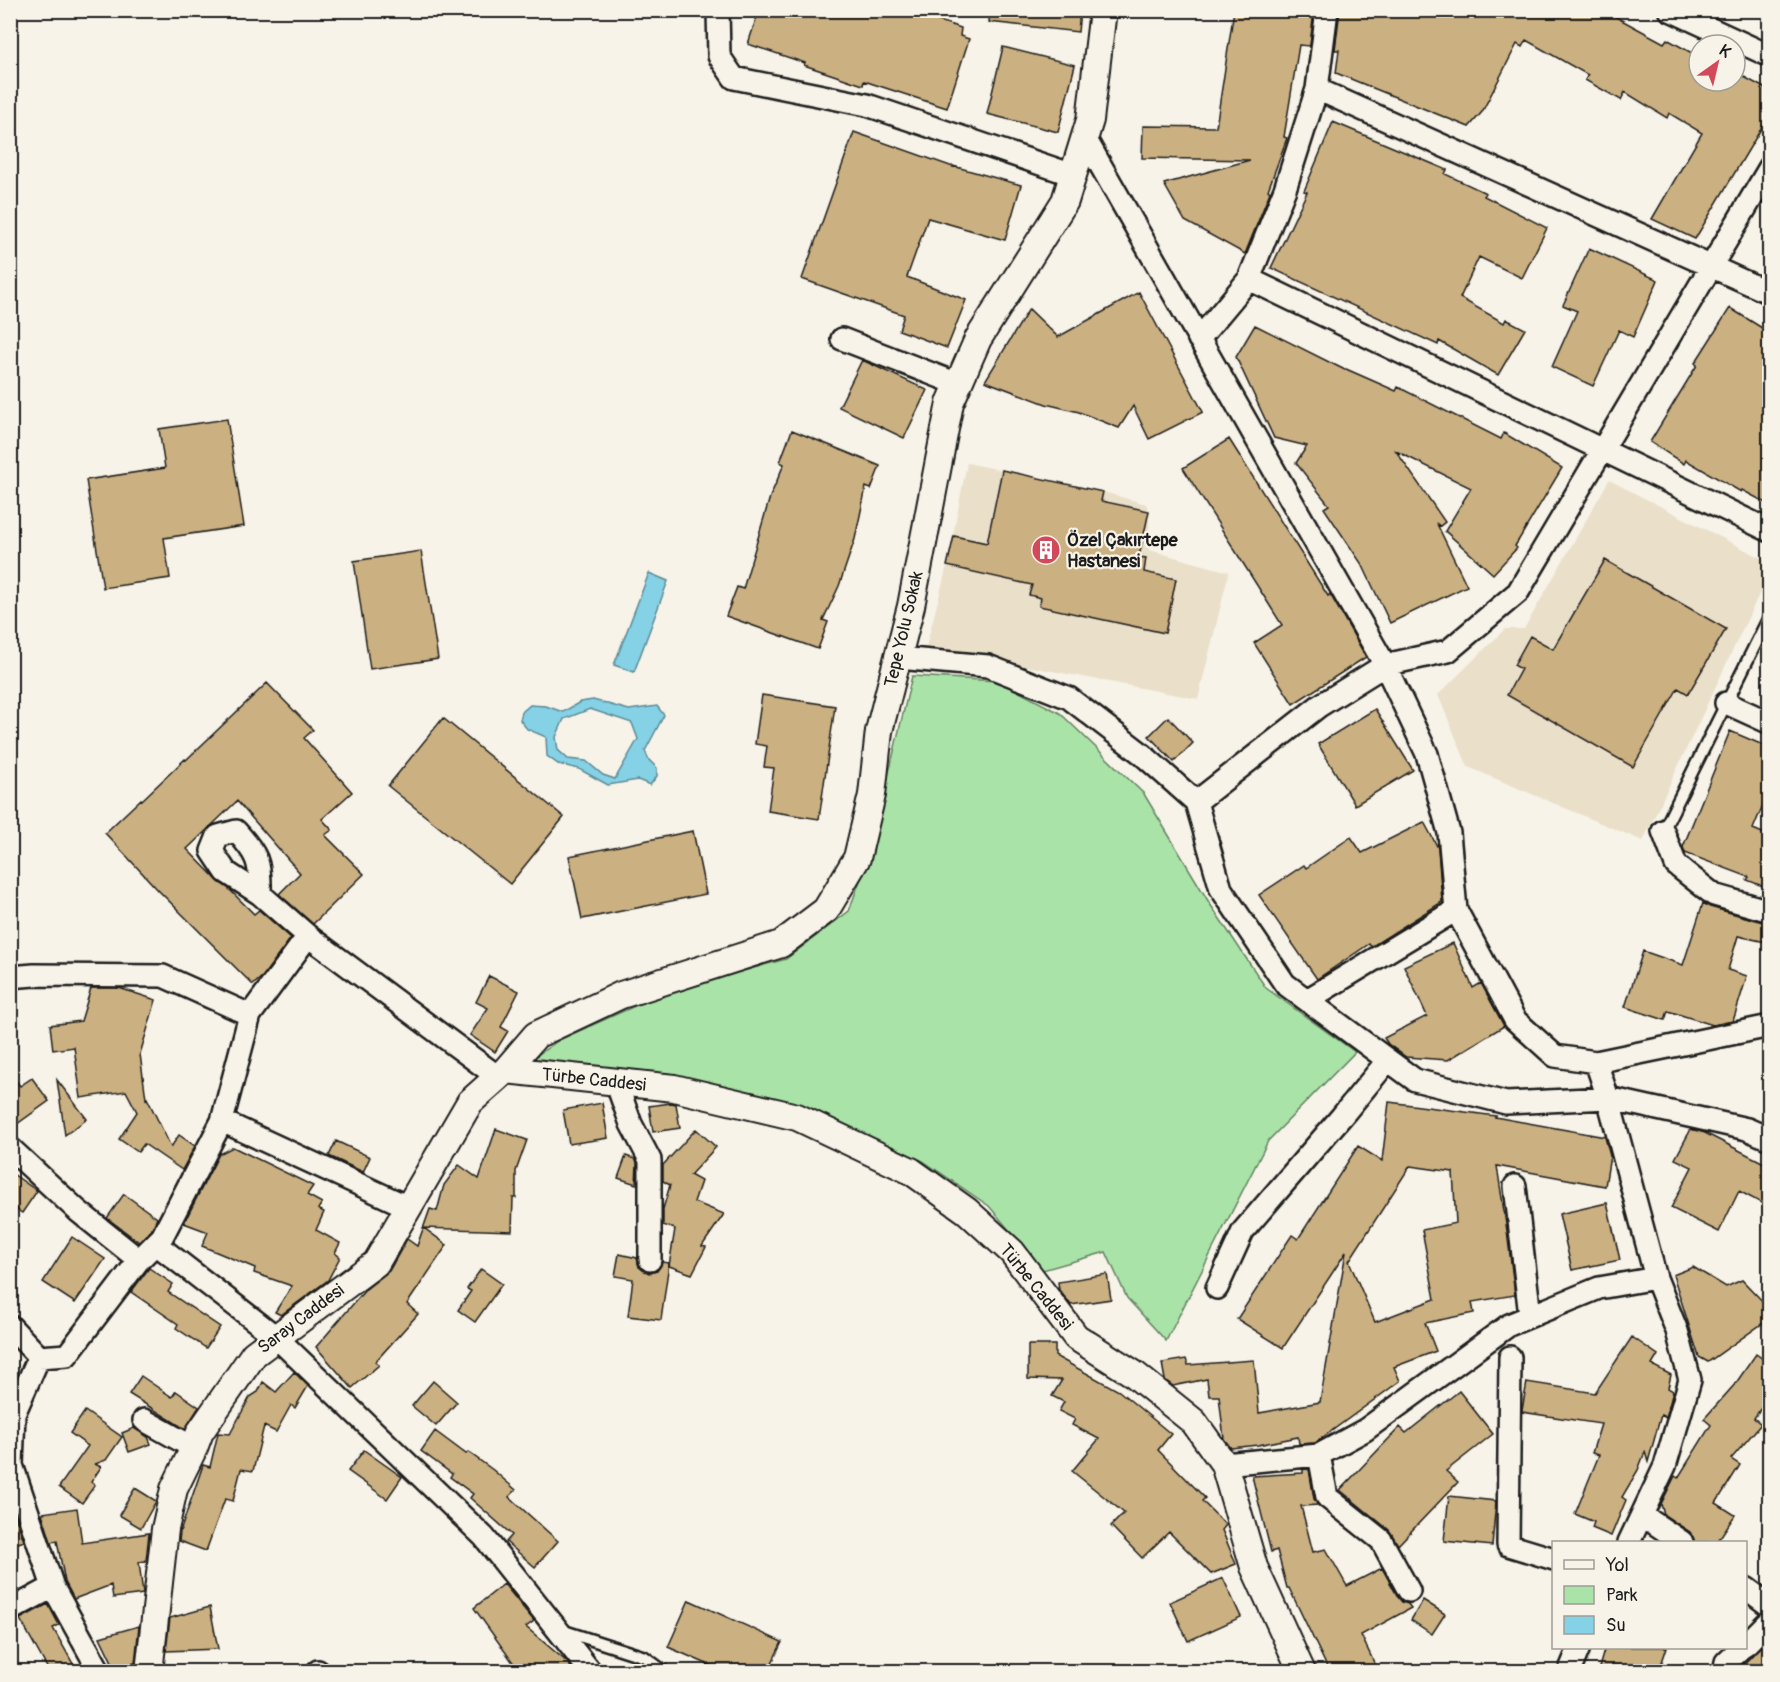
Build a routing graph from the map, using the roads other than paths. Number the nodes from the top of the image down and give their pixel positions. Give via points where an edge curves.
1 (717, 10) edge
2 (1103, 10) edge
3 (1327, 10) edge
4 (1670, 10) edge
5 (1770, 56) edge
6 (1317, 89) junction
7 (1085, 138) junction
8 (1770, 167) edge
9 (1073, 174) junction
10 (1711, 267) junction
11 (1248, 279) junction
12 (1770, 293) edge
13 (842, 339) dead end
14 (1199, 339) junction
15 (958, 384) junction
16 (1603, 450) junction
17 (1770, 531) edge
18 (1770, 615) edge
19 (898, 658) junction
20 (1385, 665) junction
21 (1726, 703) junction
22 (1770, 723) edge
23 (1196, 802) junction
24 (1663, 831) joint
25 (260, 894) dead end
26 (1456, 910) junction
27 (1770, 911) edge
28 (308, 936) junction
29 (10, 977) edge
30 (1308, 1000) junction
31 (250, 1015) junction
32 (1770, 1026) edge
33 (1388, 1060) junction
34 (1596, 1062) junction
35 (502, 1073) junction
36 (616, 1082) junction
37 (1608, 1098) junction
38 (222, 1121) junction
39 (1770, 1139) edge
40 (10, 1148) edge
41 (1515, 1186) dead end
42 (408, 1207) junction
43 (156, 1244) junction
44 (139, 1260) junction
45 (650, 1260) dead end
46 (1656, 1278) junction
47 (1217, 1288) dead end
48 (1530, 1316) junction
49 (10, 1326) edge
50 (276, 1337) junction
51 (39, 1357) junction
52 (1510, 1357) dead end
53 (144, 1420) dead end
54 (195, 1448) junction
55 (1319, 1455) junction
56 (1224, 1464) junction
57 (1642, 1515) junction
58 (1629, 1541) edge
59 (1681, 1541) edge
60 (1552, 1558) edge
61 (53, 1587) junction
62 (1747, 1589) edge
63 (1409, 1591) dead end
64 (1770, 1606) edge
65 (10, 1610) edge
66 (1770, 1620) edge
67 (555, 1628) junction
68 (1747, 1643) edge
69 (1578, 1649) edge
70 (1740, 1649) edge
71 (100, 1671) edge
72 (149, 1671) edge
73 (591, 1671) edge
74 (665, 1671) edge
75 (1302, 1671) edge
76 (1569, 1671) edge
77 (1724, 1671) edge

1 - 9 street via 719,56 734,78 867,105
2 - 7 street, Tepe Yolu Sokak
3 - 6 street
4 - 5 street
6 - 10 street
6 - 11 street via 1285,189
7 - 9 street, Tepe Yolu Sokak
7 - 14 street
8 - 10 street
9 - 15 street, Tepe Yolu Sokak via 1065,201 978,339
10 - 12 street
10 - 16 street
11 - 14 street
11 - 16 street
13 - 15 street
14 - 20 street
15 - 19 street, Tepe Yolu Sokak via 950,403
16 - 17 street
16 - 20 street via 1518,592 1448,651
18 - 21 lane
19 - 23 street via 988,666 1069,698
19 - 35 street, Tepe Yolu Sokak via 879,731 872,795 857,858 826,910 781,944 621,995 536,1035
20 - 23 street via 1319,706
20 - 26 street via 1427,754 1449,833
21 - 22 street
21 - 24 lane
23 - 30 street via 1221,888 1285,984
24 - 27 street via 1676,865 1714,895
25 - 28 street
26 - 30 street
26 - 34 street via 1515,1020 1555,1056
28 - 31 street
28 - 35 street
29 - 31 street via 163,976
30 - 33 street
31 - 38 street
32 - 34 street
33 - 37 street via 1415,1080 1506,1103
33 - 47 street via 1243,1231
34 - 37 street
35 - 36 street, Türbe Caddesi
35 - 42 street, Saray Caddesi via 470,1102
36 - 45 street via 631,1125 650,1160
36 - 56 street, Türbe Caddesi via 674,1089 797,1117 911,1171 967,1211 1012,1252 1076,1337 1134,1374 1194,1422
37 - 39 street via 1747,1128
37 - 46 street
38 - 42 street
38 - 43 street
40 - 44 street via 78,1212
41 - 48 street
42 - 50 street, Saray Caddesi via 376,1263
43 - 44 street
43 - 50 street
44 - 51 street via 67,1355
46 - 48 street via 1599,1288
46 - 57 street via 1677,1331 1690,1380 1665,1466
48 - 55 street via 1509,1325 1365,1430
49 - 51 street
50 - 54 street, Saray Caddesi via 254,1354 200,1432
50 - 67 street via 484,1537
51 - 61 street via 14,1414 12,1465
52 - 60 street via 1508,1545
53 - 54 street
54 - 72 street, Saray Caddesi via 174,1489 165,1529
55 - 56 street
55 - 63 street via 1327,1497 1381,1540
56 - 75 street, Türbe Caddesi via 1254,1567
57 - 58 street
57 - 59 street
61 - 65 street
61 - 71 street
62 - 64 street
66 - 68 street
67 - 73 street
67 - 74 lane via 645,1657
69 - 76 street
70 - 77 street via 1726,1662

